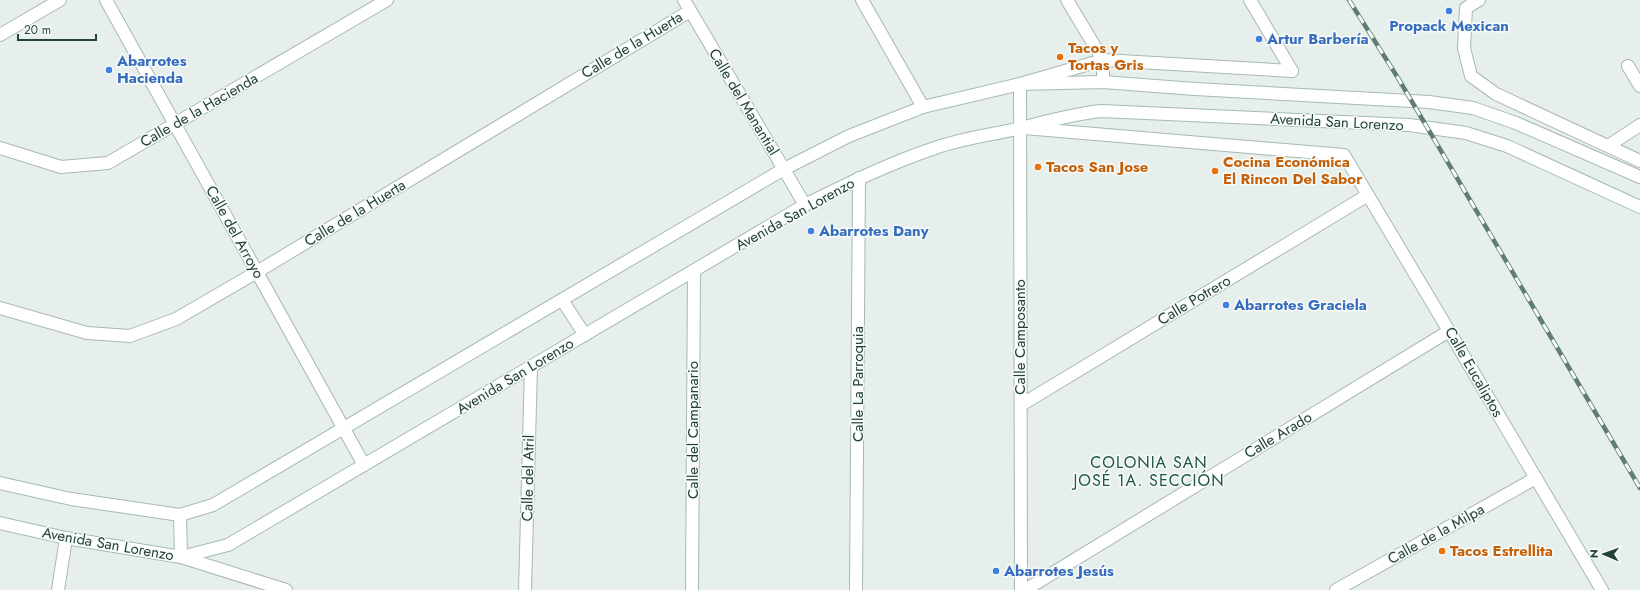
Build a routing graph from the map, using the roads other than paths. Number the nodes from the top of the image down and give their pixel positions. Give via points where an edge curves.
1 (60, 0) edge
2 (106, 0) edge
3 (387, 0) edge
4 (862, 0) edge
5 (1067, 0) edge
6 (1250, 0) edge
7 (1479, 0) edge
8 (687, 5) edge
9 (0, 36) edge
10 (1103, 60) junction
11 (1628, 66) dead end
12 (1103, 82) junction
13 (1020, 84) junction
14 (1640, 86) edge
15 (923, 107) junction
16 (175, 124) junction
17 (1640, 125) edge
18 (1020, 128) junction
19 (1608, 146) junction
20 (0, 148) edge
21 (1344, 155) joint
22 (1640, 161) edge
23 (784, 169) junction
24 (1635, 174) edge
25 (859, 178) junction
26 (1368, 195) junction
27 (805, 205) junction
28 (1640, 207) edge
29 (694, 271) junction
30 (257, 272) junction
31 (562, 300) junction
32 (0, 308) edge
33 (1450, 331) junction
34 (585, 335) junction
35 (530, 367) junction
36 (1020, 405) junction
37 (343, 428) junction
38 (364, 465) junction
39 (1536, 478) junction
40 (0, 482) edge
41 (180, 515) junction
42 (0, 523) edge
43 (66, 538) junction
44 (181, 557) junction
45 (278, 589) edge
46 (58, 590) edge
47 (525, 590) edge
48 (692, 590) edge
49 (856, 590) edge
50 (1021, 590) edge
51 (1025, 590) edge
52 (1336, 590) edge
53 (1602, 590) edge

1 - 9 street
2 - 16 street, Calle del Arroyo
3 - 16 street, Calle de la Hacienda
4 - 15 street
5 - 10 street
6 - 10 street, Avenida San Lorenzo via 1292,71
7 - 19 street via 1466,8 1464,48 1471,76 1496,94
8 - 23 street, Calle del Manantial
8 - 30 street, Calle de la Huerta
10 - 12 street
10 - 13 street, Avenida San Lorenzo
11 - 14 street
12 - 13 street, Avenida San Lorenzo
12 - 24 street, Avenida San Lorenzo via 1430,102 1473,108 1516,123
13 - 15 street, Avenida San Lorenzo
13 - 18 street, Calle Camposanto
15 - 23 street, Avenida San Lorenzo via 849,136
16 - 20 street, Calle de la Hacienda via 108,163 61,167
16 - 30 street, Calle del Arroyo
17 - 19 street
18 - 21 street, Avenida San Lorenzo
18 - 25 street, Avenida San Lorenzo via 977,136 935,148
18 - 28 street, Avenida San Lorenzo via 1075,114 1101,111 1409,125 1466,133 1507,146
18 - 36 street, Calle Camposanto
19 - 22 street
21 - 26 street, Calle Eucaliptos
23 - 27 street, Calle del Manantial
23 - 31 street, Avenida San Lorenzo
25 - 27 street, Avenida San Lorenzo
25 - 49 street, Calle La Parroquia
26 - 33 street, Calle Eucaliptos
26 - 36 street, Calle Potrero
27 - 29 street, Avenida San Lorenzo
29 - 34 street, Avenida San Lorenzo
29 - 48 street, Calle del Campanario
30 - 32 street, Calle de la Huerta via 176,319 130,336 87,333
30 - 37 street, Calle del Arroyo
31 - 34 street
31 - 37 street, Avenida San Lorenzo
33 - 39 street, Calle Eucaliptos
33 - 51 street, Calle Arado
34 - 35 street, Avenida San Lorenzo
35 - 38 street, Avenida San Lorenzo
35 - 47 street, Calle del Atril
36 - 50 street, Calle Camposanto
37 - 38 street, Calle del Arroyo
37 - 41 street, Avenida San Lorenzo via 214,505
38 - 44 street, Avenida San Lorenzo via 228,545
39 - 52 street, Calle de la Milpa
39 - 53 street, Calle Eucaliptos
40 - 41 street, Avenida San Lorenzo via 71,499
41 - 44 street
42 - 43 street, Avenida San Lorenzo
43 - 44 street, Avenida San Lorenzo
43 - 46 street
44 - 45 street

